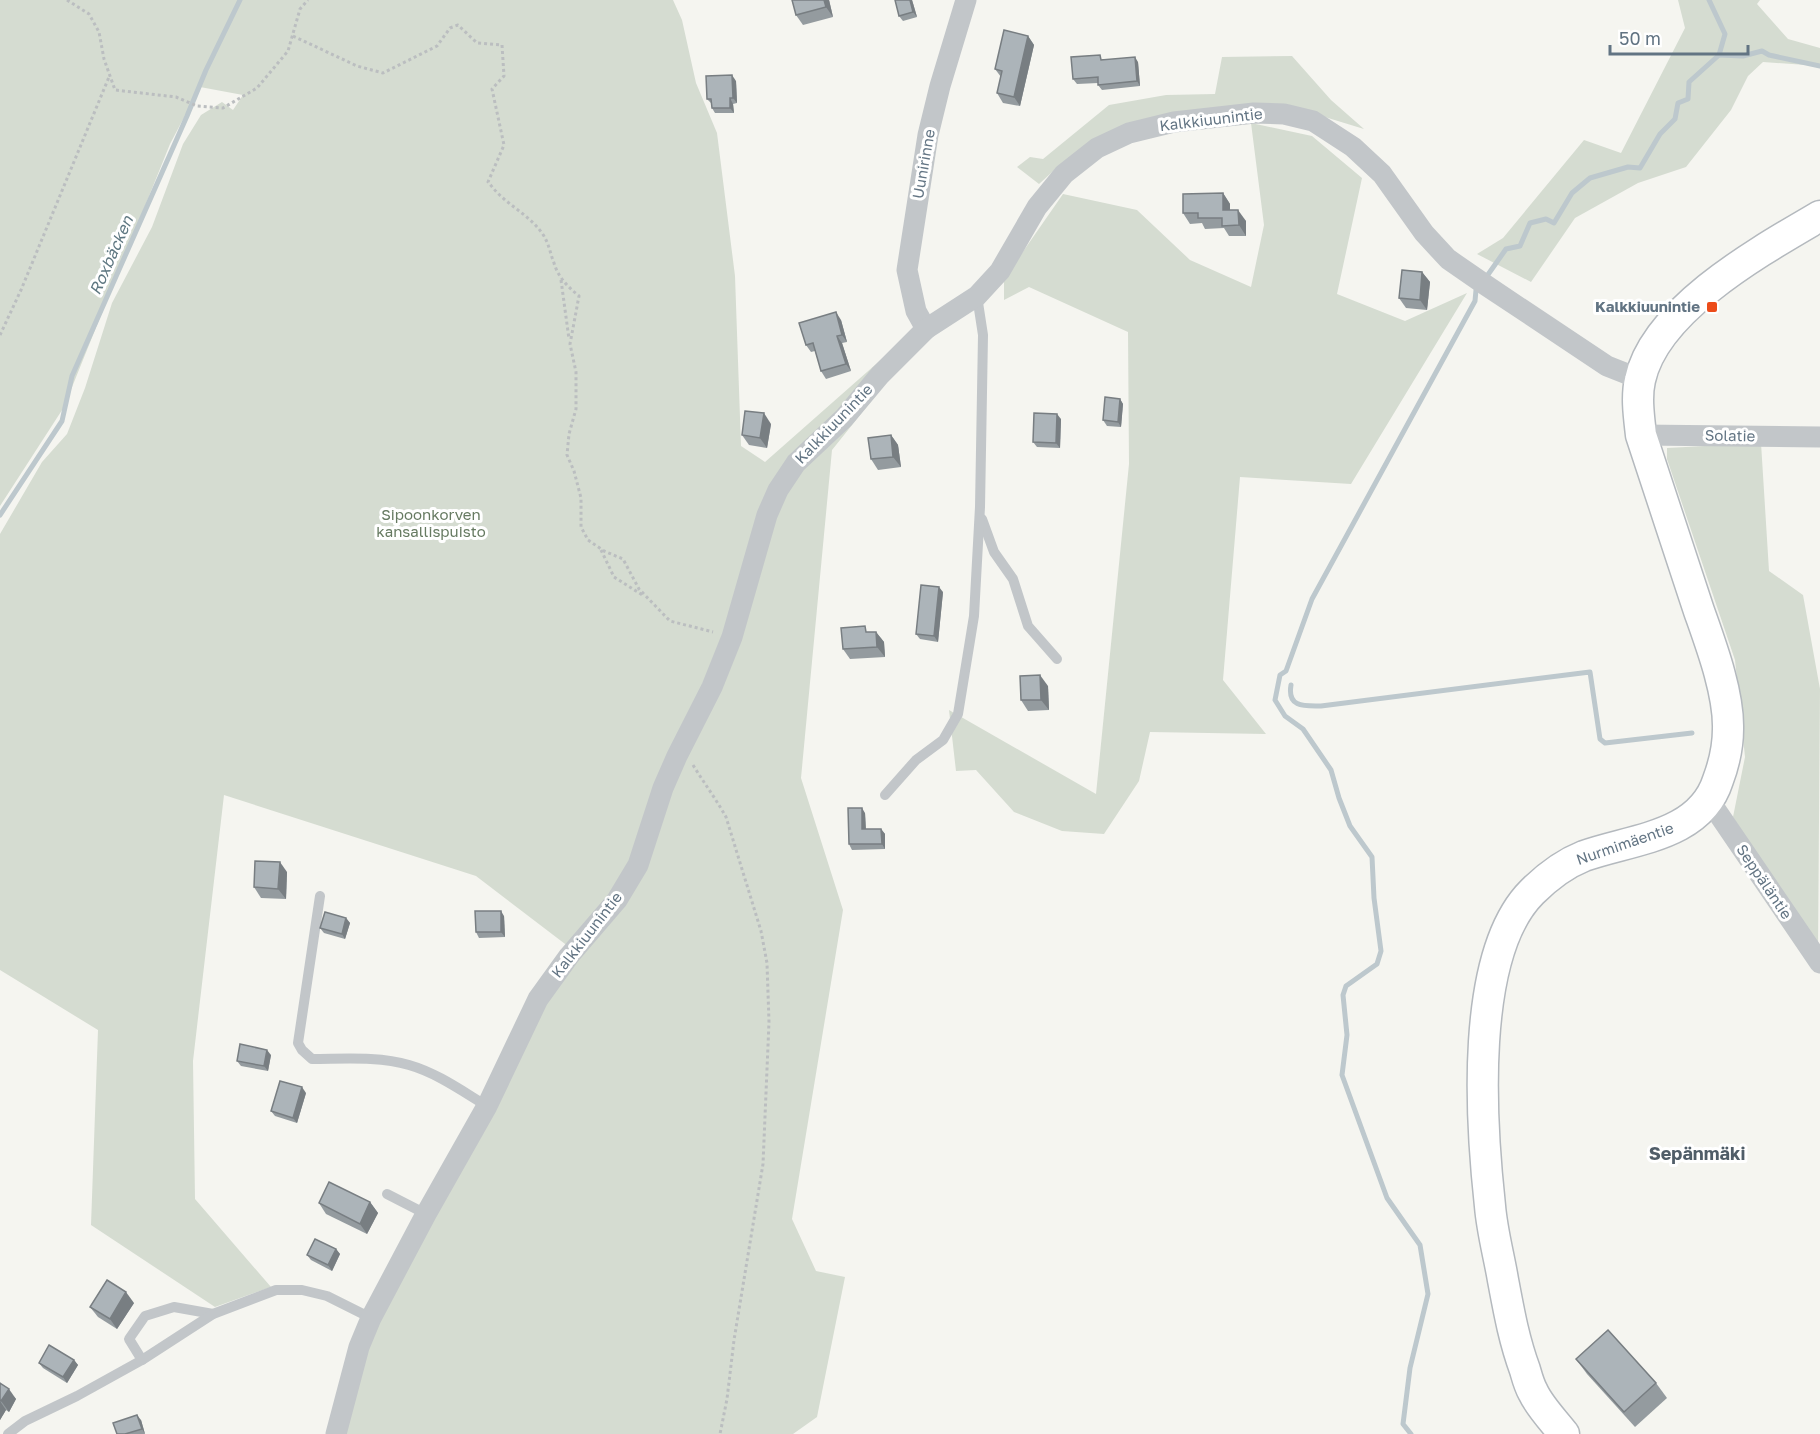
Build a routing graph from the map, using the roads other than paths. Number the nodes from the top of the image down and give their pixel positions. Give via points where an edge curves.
1 (966, 0) edge
2 (1820, 216) edge
3 (977, 296) junction
4 (926, 329) junction
5 (1640, 379) junction
6 (1641, 435) junction
7 (1820, 437) edge
8 (980, 507) junction
9 (1057, 659) dead end
10 (885, 795) dead end
11 (1709, 800) junction
12 (320, 896) dead end
13 (1820, 963) edge
14 (487, 1106) junction
15 (387, 1194) dead end
16 (426, 1214) junction
17 (213, 1314) junction
18 (371, 1318) junction
19 (142, 1360) junction
20 (8, 1434) edge
21 (336, 1434) edge
22 (1564, 1434) edge

1 - 4 street, Uunirinne via 928,135 907,270 916,311
2 - 5 street, Nurmimäentie via 1751,257 1687,308 1661,335
3 - 4 street, Kalkkiuunintie
3 - 5 street, Kalkkiuunintie via 1000,271 1037,207 1064,174 1097,148 1129,133 1174,122 1254,112 1284,114 1313,121 1353,147 1382,174 1424,233 1448,259 1607,366
3 - 8 lane via 983,335
4 - 14 street, Kalkkiuunintie via 844,418 796,463 778,490 767,515 732,638 663,788 638,865 617,900 538,999
5 - 6 street, Nurmimäentie
6 - 7 street, Solatie
6 - 11 street, Nurmimäentie via 1718,665 1726,707 1725,753
8 - 9 lane via 994,552 1013,579 1028,626
8 - 10 lane via 974,616 958,714 943,740 916,760
11 - 13 street, Seppäläntie
11 - 22 street, Nurmimäentie via 1681,824 1656,836 1581,857 1559,869 1530,894 1511,921 1495,963 1485,1017 1483,1113 1490,1208 1514,1341 1533,1392
12 - 14 lane via 298,1043 302,1050 312,1059 408,1064 437,1076
14 - 16 street, Kalkkiuunintie
15 - 16 lane
16 - 18 street, Kalkkiuunintie
17 - 18 lane via 276,1290 302,1290 327,1296
17 - 19 lane
17 - 19 lane via 174,1307 146,1316 129,1339
18 - 21 street, Kalkkiuunintie via 359,1347
19 - 20 lane via 25,1421

